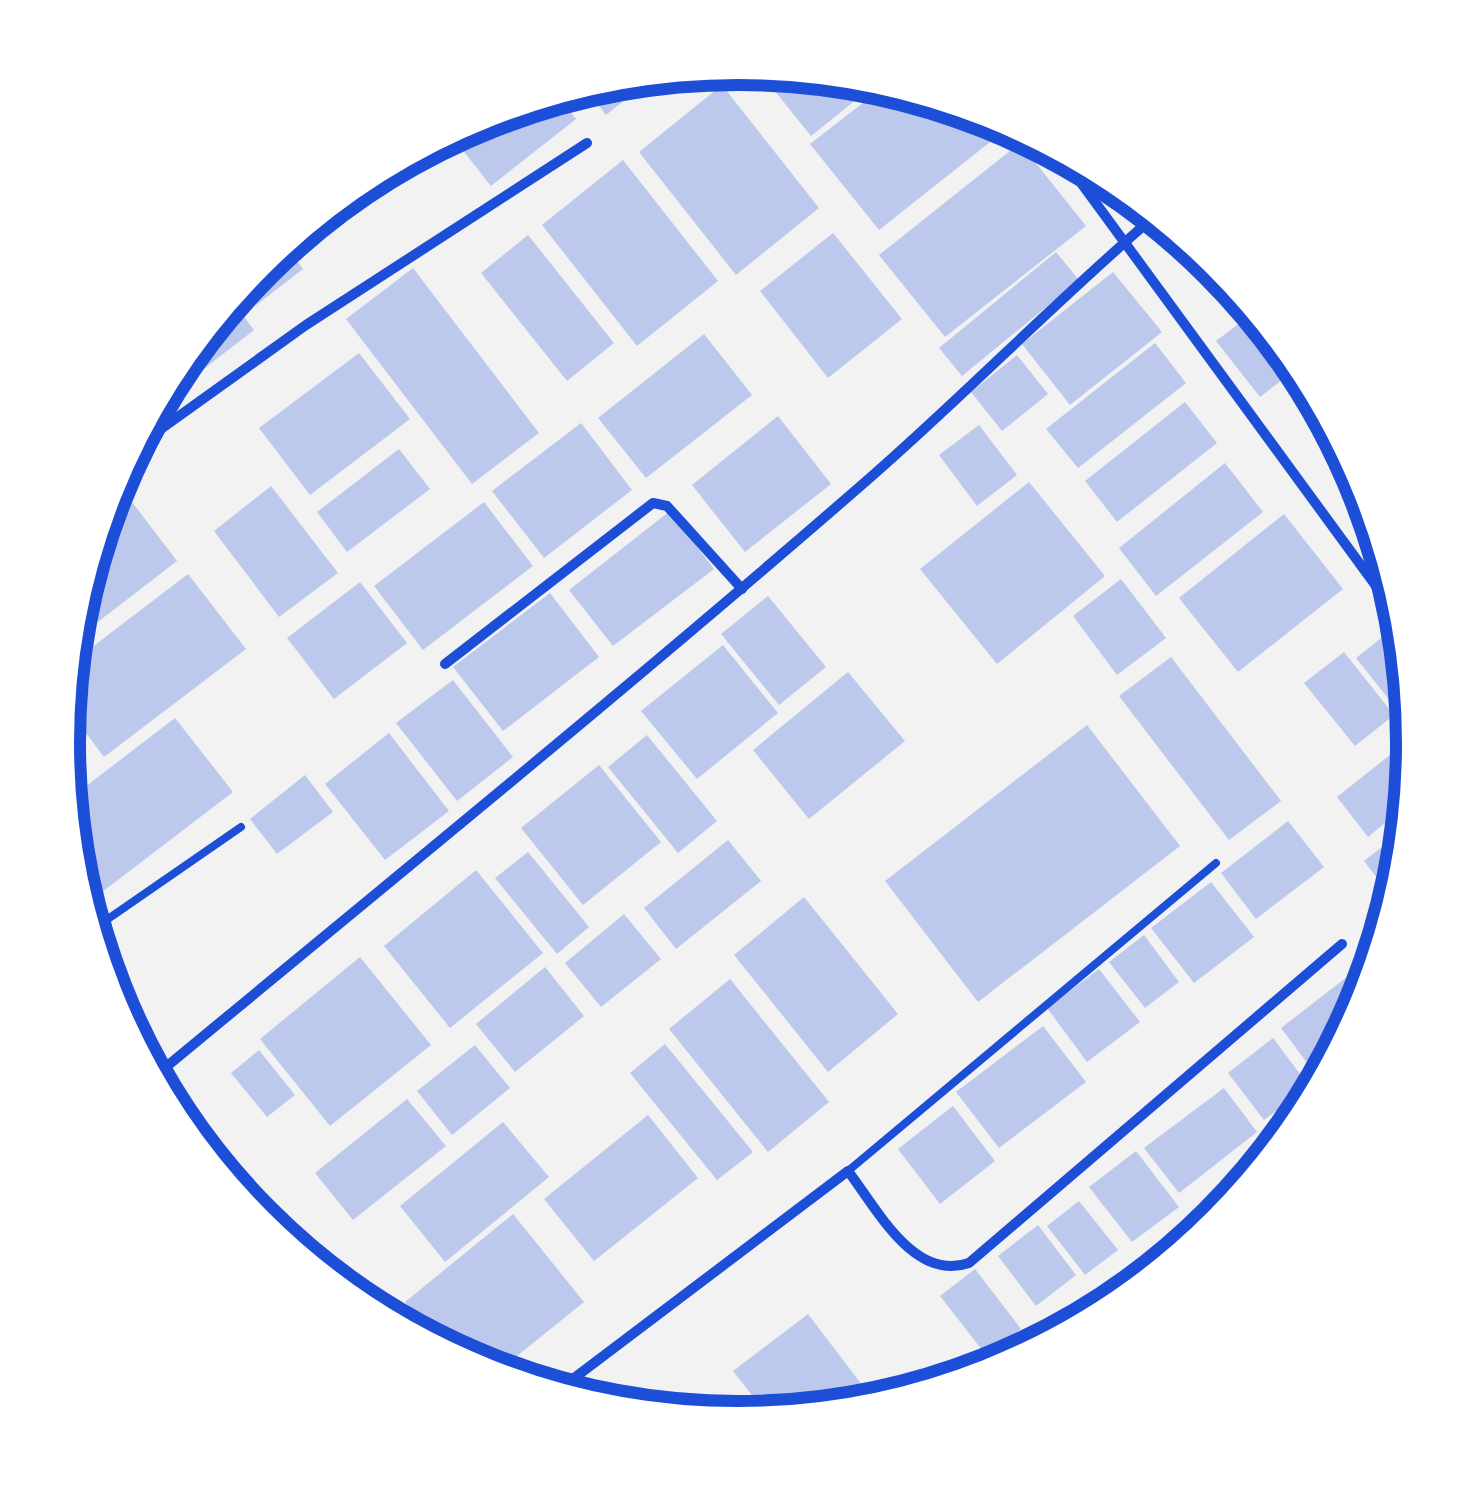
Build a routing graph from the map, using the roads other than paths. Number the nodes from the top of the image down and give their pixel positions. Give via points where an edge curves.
1 (587, 143) dead end
2 (1080, 180) edge
3 (1144, 225) edge
4 (1126, 241) junction
5 (159, 431) edge
6 (742, 589) junction
7 (1379, 590) dead end
8 (444, 664) dead end
9 (241, 827) dead end
10 (1216, 863) dead end
11 (105, 921) edge
12 (1342, 944) dead end
13 (166, 1067) edge
14 (848, 1171) junction
15 (572, 1380) edge

1 - 5 street
2 - 4 street
3 - 4 street
4 - 6 street via 952,406
4 - 7 street
6 - 8 street via 667,506 653,503
6 - 13 street
9 - 11 lane
10 - 14 lane
12 - 14 street via 969,1263 950,1269 925,1263
14 - 15 street

